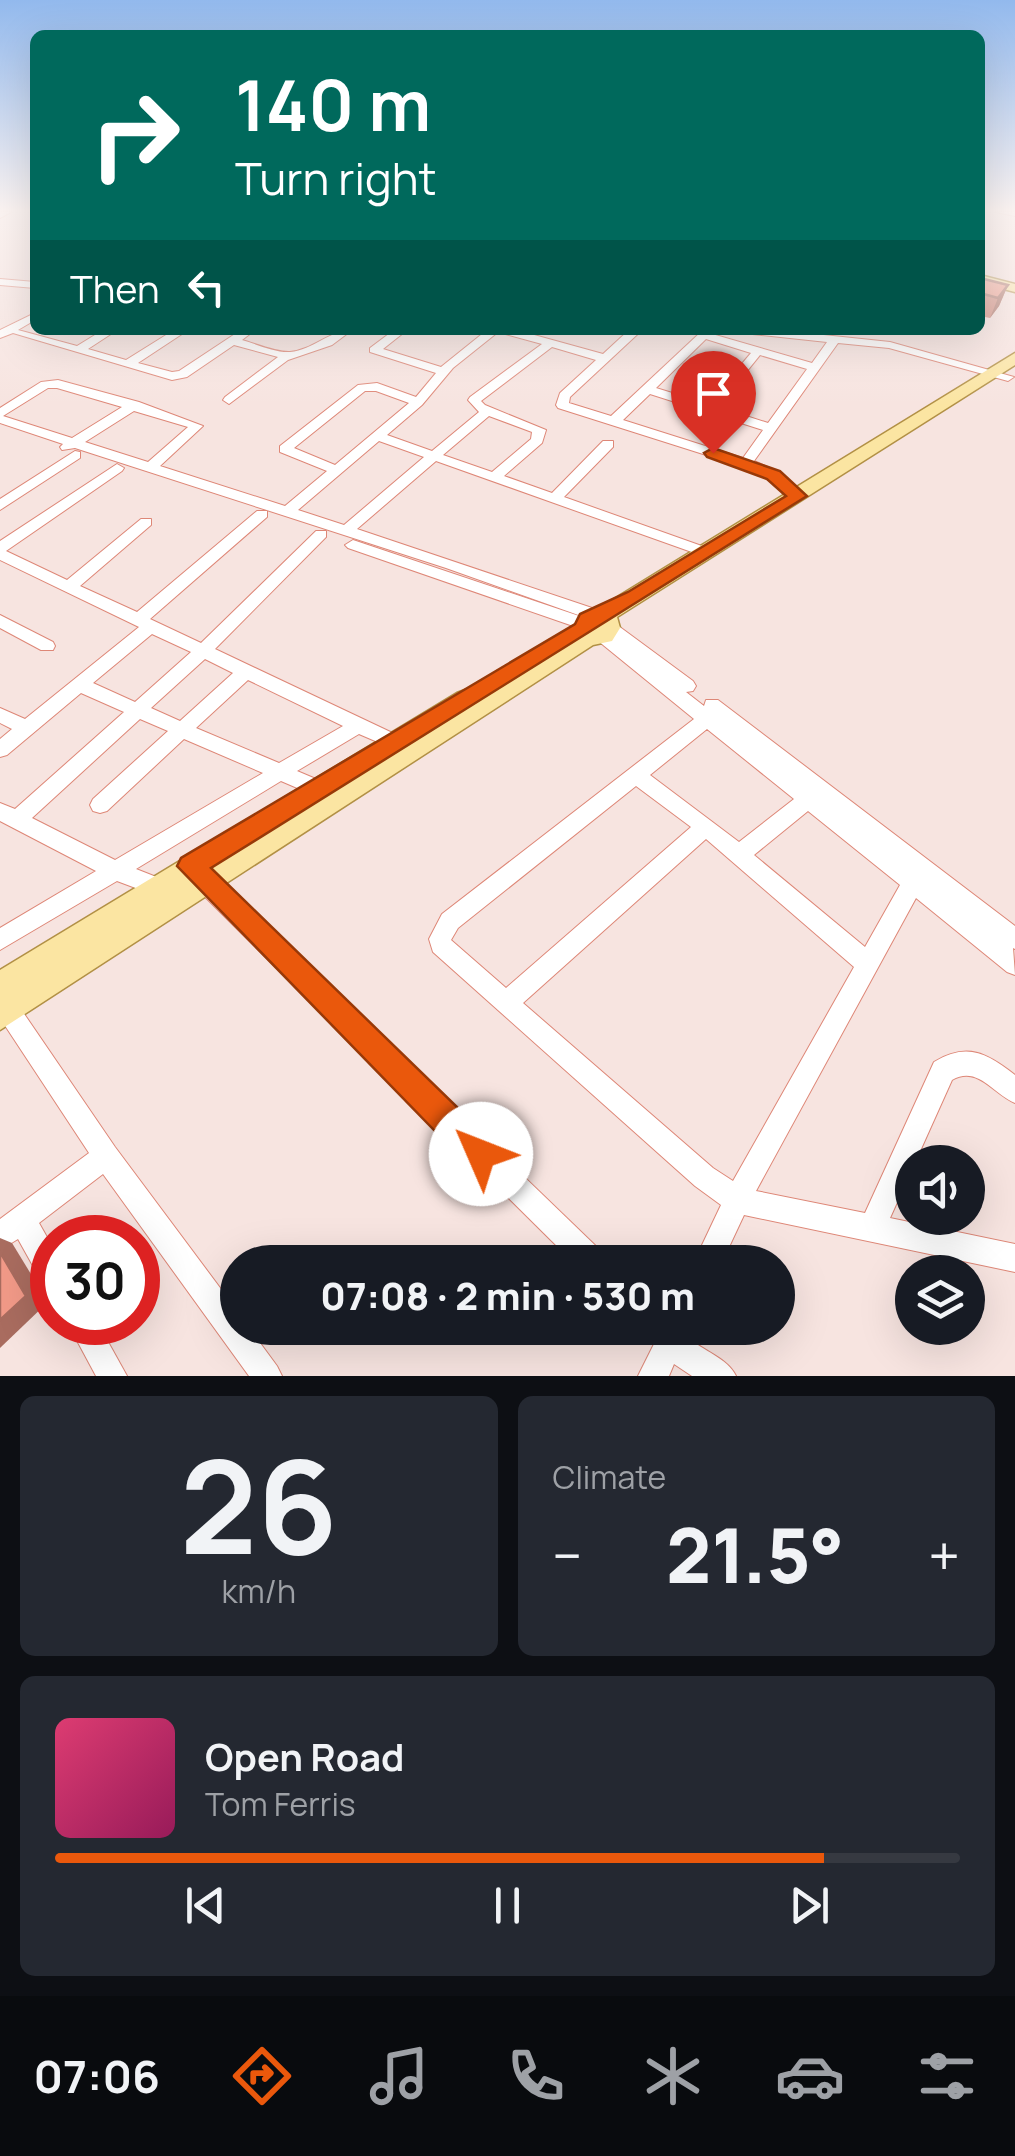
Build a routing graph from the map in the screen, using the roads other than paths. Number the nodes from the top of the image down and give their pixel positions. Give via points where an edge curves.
1 (985, 280) edge
2 (0, 282) edge
3 (30, 285) edge
4 (1015, 288) edge
5 (30, 319) edge
6 (30, 327) edge
7 (18, 333) junction
8 (0, 335) edge
9 (103, 335) edge
10 (174, 335) edge
11 (241, 335) edge
12 (339, 335) edge
13 (395, 335) edge
14 (488, 335) edge
15 (521, 335) edge
16 (631, 335) edge
17 (703, 335) edge
18 (714, 335) edge
19 (801, 335) edge
20 (836, 338) junction
21 (232, 341) junction
22 (0, 343) edge
23 (551, 343) junction
24 (79, 350) junction
25 (758, 351) junction
26 (289, 356) junction
27 (1015, 358) edge
28 (606, 359) junction
29 (129, 363) junction
30 (814, 368) junction
31 (442, 371) junction
32 (1005, 374) edge
33 (647, 389) junction
34 (229, 400) dead end
35 (418, 402) junction
36 (135, 406) junction
37 (710, 409) junction
38 (487, 410) junction
39 (0, 416) edge
40 (612, 423) junction
41 (772, 428) junction
42 (0, 430) edge
43 (378, 436) junction
44 (608, 444) dead end
45 (70, 449) junction
46 (434, 456) junction
47 (746, 463) junction
48 (150, 467) junction
49 (117, 468) junction
50 (336, 470) junction
51 (496, 477) junction
52 (798, 496) junction
53 (555, 498) junction
54 (0, 506) edge
55 (288, 511) junction
56 (262, 514) junction
57 (146, 522) dead end
58 (347, 530) junction
59 (321, 534) junction
60 (0, 551) edge
61 (708, 553) junction
62 (68, 587) junction
63 (0, 622) edge
64 (144, 623) junction
65 (599, 626) junction
66 (47, 646) dead end
67 (203, 651) junction
68 (246, 671) junction
69 (80, 684) junction
70 (137, 710) junction
71 (0, 715) edge
72 (708, 718) junction
73 (359, 725) junction
74 (26, 728) junction
75 (182, 730) junction
76 (394, 742) junction
77 (0, 750) edge
78 (280, 773) junction
79 (637, 776) junction
80 (316, 788) junction
81 (809, 799) junction
82 (100, 805) dead end
83 (9, 815) edge
84 (706, 828) junction
85 (738, 855) junction
86 (112, 869) junction
87 (198, 875) junction
88 (912, 884) junction
89 (157, 887) junction
90 (1015, 938) edge
91 (0, 940) edge
92 (868, 964) junction
93 (1015, 964) edge
94 (506, 1002) junction
95 (3, 1004) edge
96 (1015, 1090) edge
97 (106, 1156) junction
98 (738, 1200) junction
99 (872, 1227) junction
100 (11, 1228) edge
101 (575, 1245) edge
102 (716, 1245) edge
103 (30, 1248) edge
104 (1015, 1258) edge
105 (94, 1345) edge
106 (664, 1345) edge
107 (680, 1345) edge
108 (112, 1376) edge
109 (267, 1376) edge
110 (653, 1376) edge
111 (720, 1376) edge

1 - 4 main road
2 - 3 street
5 - 8 street
6 - 7 street
7 - 22 street
7 - 24 street
9 - 24 street
10 - 29 street
11 - 21 street
12 - 26 street
13 - 31 street via 374,350
14 - 31 street
15 - 23 street
16 - 28 street
17 - 33 street
18 - 25 street
19 - 20 street
20 - 30 street
20 - 32 street
21 - 26 street
21 - 29 street via 183,374
23 - 28 street
23 - 38 street via 476,397 475,406
24 - 29 street
25 - 30 street
25 - 37 street
26 - 34 street
27 - 32 main road
28 - 40 street via 560,400 567,409
30 - 41 street
31 - 35 street
32 - 52 main road
32 - 65 main road
33 - 37 street
33 - 40 street
35 - 43 street
35 - 50 street via 362,388 285,449
36 - 39 street via 53,384
36 - 45 street
36 - 48 street via 197,426
37 - 41 street
38 - 46 street
38 - 51 street via 540,434
39 - 45 street
40 - 47 street
41 - 47 street
42 - 45 street
43 - 46 street
43 - 50 street
44 - 53 street
45 - 48 street
45 - 49 street
45 - 54 street
46 - 51 street
46 - 58 street
47 - 52 street
48 - 55 street
49 - 56 street
49 - 60 street
50 - 55 street
51 - 53 street
52 - 61 main road
53 - 61 street
55 - 58 street
56 - 59 street
56 - 64 street
57 - 62 street
58 - 65 street
59 - 65 street
59 - 67 street
60 - 62 street
61 - 65 main road
62 - 64 street
63 - 66 street
64 - 67 street
64 - 69 street
65 - 72 street
65 - 76 main road
65 - 87 main road
65 - 90 street
67 - 68 street
67 - 70 street
68 - 73 street
68 - 75 street
69 - 70 street
69 - 74 street
70 - 75 street
70 - 83 street
71 - 74 street
72 - 79 street
72 - 81 street
73 - 76 street
73 - 78 street
74 - 77 street
75 - 78 street
75 - 82 street
76 - 80 main road
78 - 80 street
78 - 86 street
79 - 84 street
79 - 94 street via 444,930 441,946
80 - 87 main road
81 - 85 street
81 - 88 street
83 - 86 street
84 - 85 street
84 - 94 street
85 - 92 street
86 - 89 street
86 - 91 street
87 - 89 main road
87 - 95 main road
87 - 101 street
88 - 92 street
88 - 93 street
89 - 95 main road
92 - 98 street
94 - 98 street
95 - 97 street
96 - 99 street via 974,1062 953,1062
97 - 100 street
97 - 109 street
98 - 99 street
98 - 102 street
99 - 104 street
100 - 103 street
105 - 108 street
106 - 110 street
107 - 111 street

